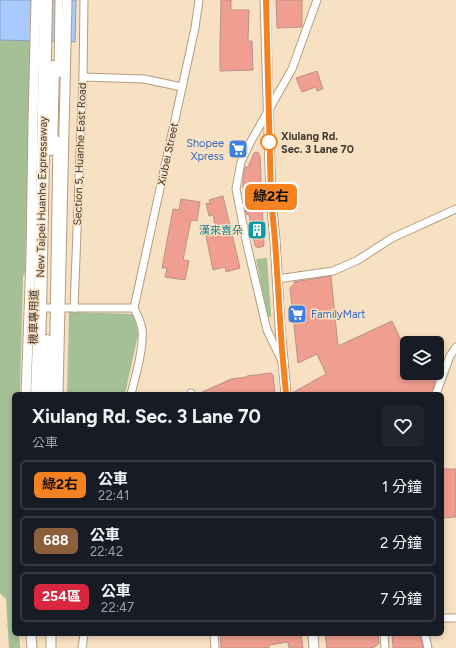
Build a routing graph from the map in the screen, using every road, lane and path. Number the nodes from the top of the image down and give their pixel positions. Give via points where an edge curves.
1 (36, 0) edge
2 (42, 0) edge
3 (46, 0) edge
4 (54, 0) edge
5 (60, 0) edge
6 (67, 0) edge
7 (84, 0) edge
8 (199, 0) edge
9 (266, 0) edge
10 (317, 0) edge
11 (83, 77) junction
12 (182, 87) junction
13 (268, 110) junction
14 (456, 209) edge
15 (277, 279) junction
16 (74, 308) junction
17 (134, 308) junction
18 (42, 309) junction
19 (456, 347) edge
20 (283, 362) junction
21 (26, 392) edge
22 (32, 392) edge
23 (37, 392) edge
24 (46, 392) edge
25 (53, 392) edge
26 (58, 392) edge
27 (131, 392) edge
28 (286, 392) edge
29 (437, 392) edge
30 (444, 618) edge
31 (456, 618) edge
32 (30, 636) edge
33 (30, 636) edge
34 (50, 636) edge
35 (84, 636) edge
36 (214, 636) edge
37 (312, 636) edge
38 (384, 636) edge
39 (425, 636) edge
40 (28, 648) edge
41 (32, 648) edge
42 (51, 648) edge
43 (82, 648) edge
44 (215, 648) edge
45 (314, 648) edge
46 (385, 648) edge
47 (428, 648) edge

1 - 18 street via 31,258
2 - 18 street, 機車專用道
3 - 18 highway, New Taipei Huanhe Expressaway
4 - 18 highway, New Taipei Huanhe Expressaway
5 - 18 street, 機車專用道
6 - 18 street, Section 5, Huanhe East Road
7 - 11 street, Section 5, Huanhe East Road
8 - 12 street, Xiubei Street
9 - 13 street
10 - 13 street via 292,69
11 - 12 street via 144,78
11 - 16 street, Section 5, Huanhe East Road
12 - 17 street, Xiubei Street
13 - 15 street
13 - 20 street via 241,162 236,189 267,330
14 - 15 street via 392,238 358,260 333,271
15 - 20 street
16 - 17 street
16 - 18 street
17 - 27 street via 142,326 142,334
18 - 21 street
18 - 22 street, 機車專用道
18 - 23 highway, New Taipei Huanhe Expressaway
18 - 24 highway, New Taipei Huanhe Expressaway
18 - 25 street, 機車專用道
18 - 26 street
19 - 29 street
20 - 28 street
30 - 31 street
32 - 40 street
33 - 41 street
34 - 42 street
35 - 43 street
36 - 44 street
37 - 45 street
38 - 46 street
39 - 47 street

